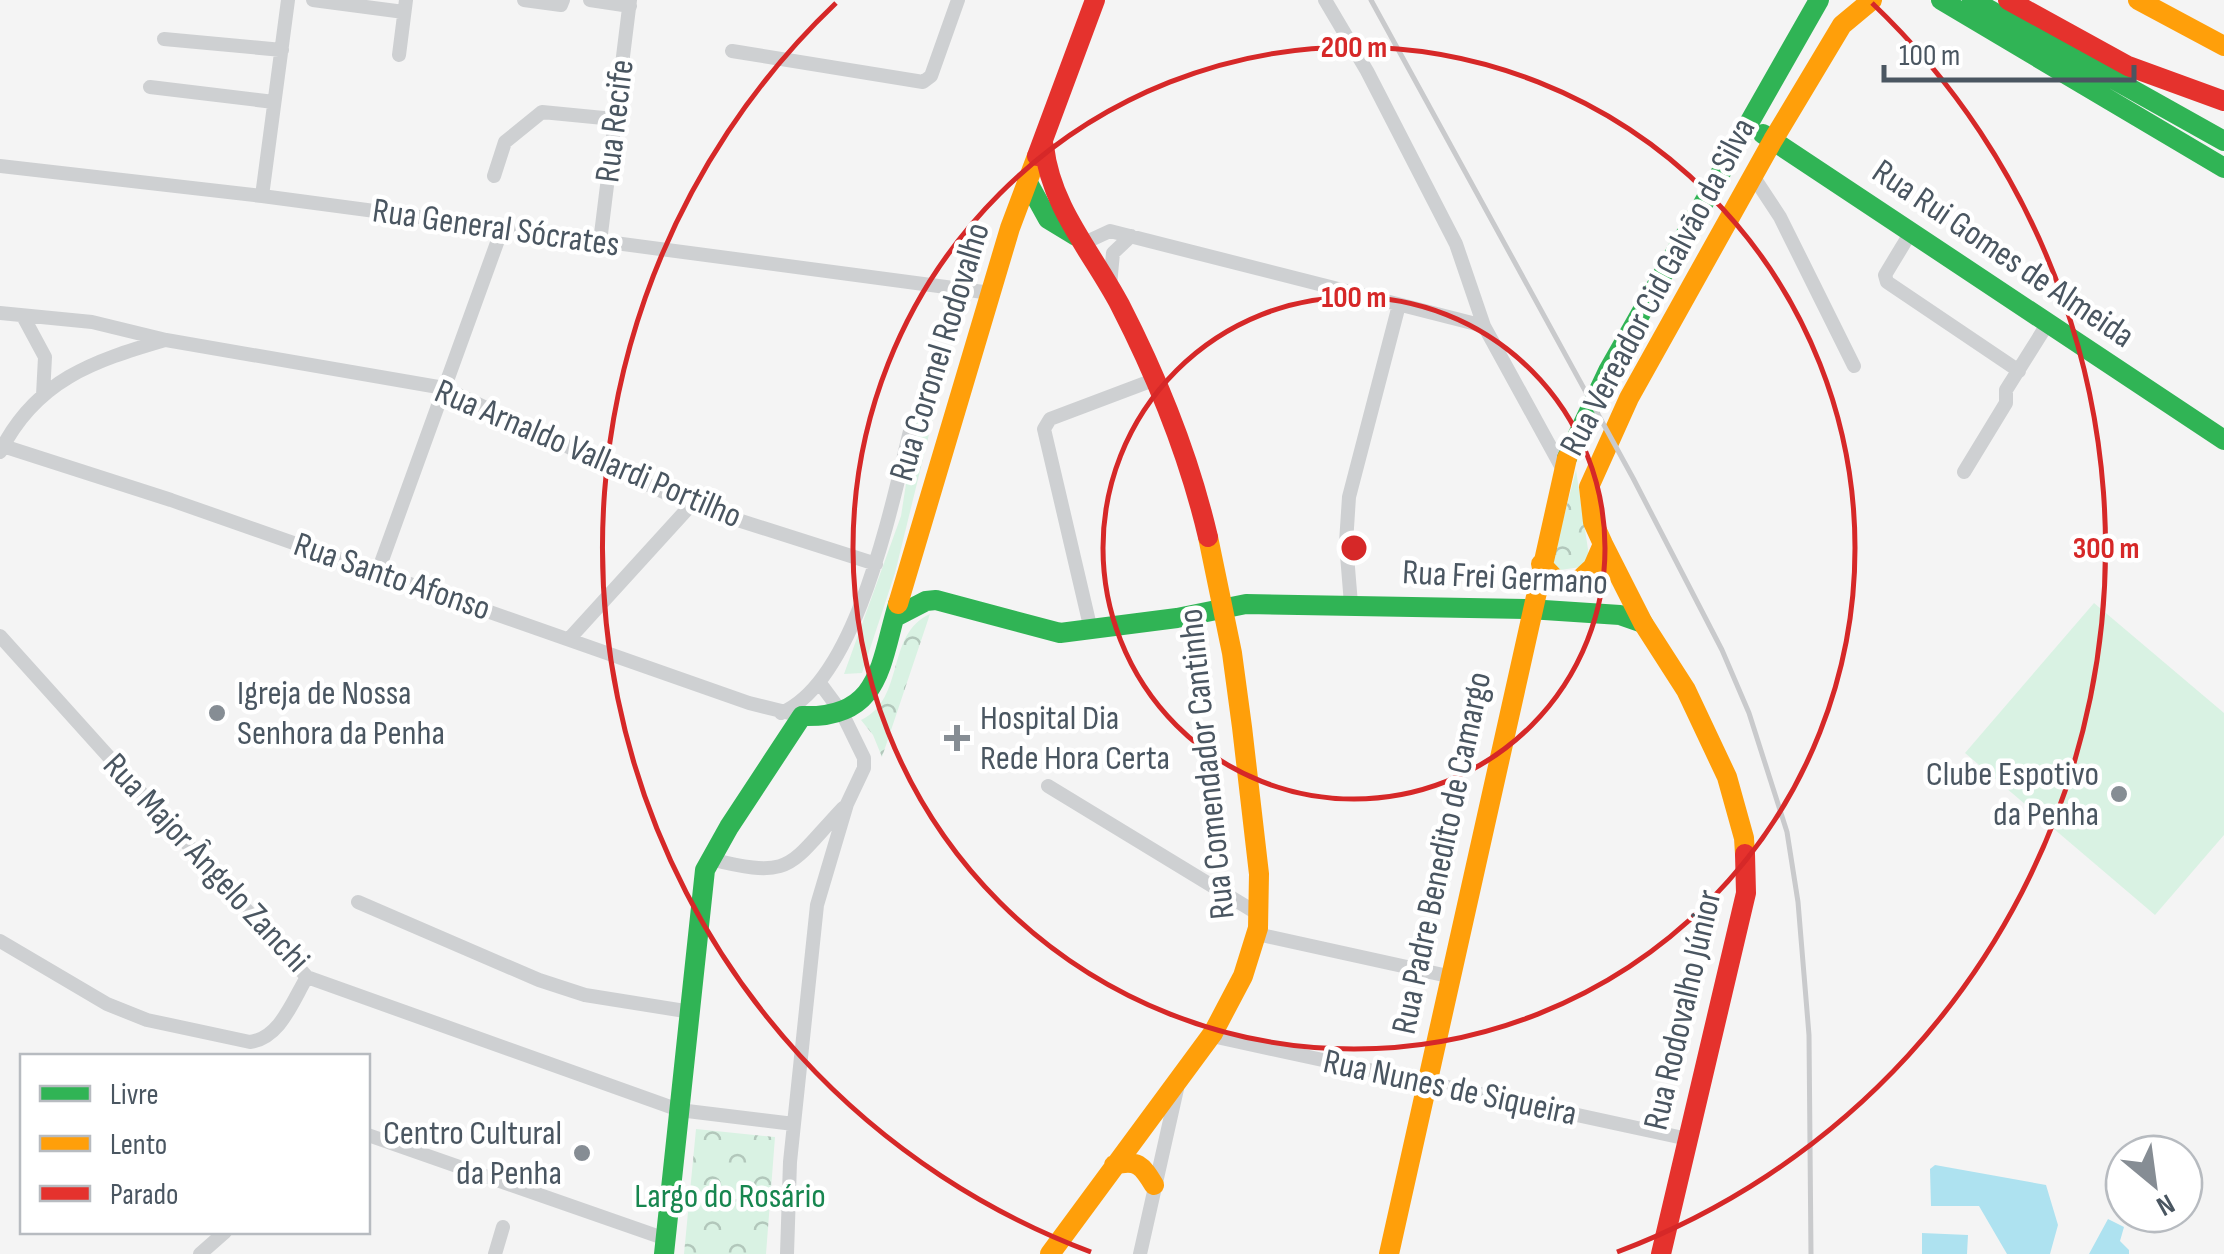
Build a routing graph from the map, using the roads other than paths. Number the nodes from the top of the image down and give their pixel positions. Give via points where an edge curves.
1 (288, 0) edge
2 (313, 0) edge
3 (524, 0) edge
4 (563, 0) edge
5 (590, 0) edge
6 (958, 0) edge
7 (1095, 0) edge
8 (1325, 0) edge
9 (1818, 0) edge
10 (1872, 0) edge
11 (2008, 0) edge
12 (2138, 0) edge
13 (1956, 2) edge
14 (630, 3) edge
15 (405, 6) edge
16 (164, 40) dead end
17 (2224, 46) edge
18 (282, 50) junction
19 (732, 51) dead end
20 (399, 55) dead end
21 (150, 87) dead end
22 (2224, 101) edge
23 (274, 102) junction
24 (614, 119) junction
25 (1746, 123) junction
26 (1044, 139) junction
27 (1773, 140) junction
28 (2224, 141) edge
29 (0, 166) edge
30 (2224, 168) edge
31 (494, 176) dead end
32 (1752, 176) junction
33 (1027, 181) junction
34 (262, 196) junction
35 (502, 229) junction
36 (1911, 232) junction
37 (1131, 236) junction
38 (1079, 240) junction
39 (600, 242) junction
40 (1110, 286) junction
41 (991, 293) junction
42 (1398, 304) junction
43 (0, 313) edge
44 (24, 318) junction
45 (2048, 323) junction
46 (1484, 326) junction
47 (166, 340) junction
48 (1854, 366) dead end
49 (2018, 371) junction
50 (1156, 378) junction
51 (444, 388) junction
52 (43, 395) junction
53 (911, 427) dead end
54 (2224, 440) edge
55 (1, 449) edge
56 (1562, 468) junction
57 (1964, 472) dead end
58 (691, 504) junction
59 (1604, 544) junction
60 (876, 564) junction
61 (1541, 564) junction
62 (377, 574) junction
63 (1351, 604) junction
64 (1226, 607) junction
65 (1529, 609) junction
66 (895, 617) junction
67 (1642, 623) junction
68 (1091, 630) junction
69 (0, 636) edge
70 (569, 639) junction
71 (819, 682) junction
72 (780, 713) junction
73 (842, 713) junction
74 (802, 716) junction
75 (788, 735) junction
76 (1048, 786) dead end
77 (847, 804) junction
78 (710, 859) junction
79 (358, 902) dead end
80 (1258, 925) junction
81 (0, 941) edge
82 (1448, 976) junction
83 (307, 977) junction
84 (691, 1012) junction
85 (1212, 1036) junction
86 (1424, 1082) junction
87 (1178, 1088) junction
88 (679, 1110) junction
89 (794, 1124) junction
90 (370, 1137) edge
91 (1688, 1139) junction
92 (1114, 1165) junction
93 (1154, 1185) junction
94 (503, 1227) dead end
95 (222, 1234) edge
96 (665, 1246) edge
97 (200, 1254) edge
98 (495, 1254) edge
99 (787, 1254) edge
100 (1050, 1254) edge
101 (1140, 1254) edge
102 (1389, 1254) edge
103 (1661, 1254) edge

1 - 18 street
2 - 15 street
3 - 4 street
5 - 14 street
6 - 19 street via 931,76 923,82
7 - 26 main road, Rua Coronel Rodovalho
8 - 46 street via 1456,244
9 - 25 main road, Rua Vereador Cid Galvão da Silva
10 - 27 main road, Rua Vereador Cid Galvão da Silva via 1842,25
11 - 22 main road via 2128,66
12 - 17 main road
13 - 28 main road
13 - 30 main road
14 - 24 street, Rua Recife
15 - 20 street
16 - 18 street
18 - 23 street
21 - 23 street
23 - 34 street
24 - 31 street via 542,112 505,142
24 - 39 street, Rua Recife
25 - 27 main road, Rua Rui Gomes de Almeida
25 - 56 main road, Rua Vereador Cid Galvão da Silva via 1608,371
26 - 33 main road, Rua Coronel Rodovalho
26 - 38 main road, Rua Comendador Cantinho via 1051,182
27 - 32 main road, Rua Vereador Cid Galvão da Silva
27 - 36 main road, Rua Rui Gomes de Almeida
29 - 34 street, Rua General Sócrates
32 - 48 street via 1780,217
32 - 59 main road, Rua Vereador Cid Galvão da Silva via 1594,470 1589,505
33 - 38 main road, Rua Comendador Cantinho via 1048,219
33 - 41 main road, Rua Coronel Rodovalho
34 - 35 street, Rua General Sócrates
35 - 39 street, Rua General Sócrates
35 - 51 street
36 - 45 main road, Rua Rui Gomes de Almeida
36 - 49 street via 1886,282
37 - 38 street via 1110,232
37 - 40 street via 1114,254
37 - 42 street
38 - 40 main road, Rua Comendador Cantinho
39 - 41 street, Rua General Sócrates
40 - 50 main road, Rua Comendador Cantinho
41 - 66 main road, Rua Coronel Rodovalho
42 - 46 street
42 - 63 street via 1349,497
43 - 44 street, Rua Arnaldo Vallardi Portilho
44 - 47 street, Rua Arnaldo Vallardi Portilho via 92,322
44 - 52 street via 45,357
45 - 49 street
45 - 54 main road, Rua Rui Gomes de Almeida
46 - 56 street
47 - 51 street, Rua Arnaldo Vallardi Portilho
47 - 52 street via 100,359
49 - 57 street
50 - 64 main road, Rua Comendador Cantinho via 1199,496
50 - 68 street via 1050,419 1044,429
51 - 58 street, Rua Arnaldo Vallardi Portilho
51 - 62 street
52 - 55 street
53 - 60 street
55 - 62 street, Rua Santo Afonso via 172,500
56 - 61 main road, Rua Padre Benedito de Camargo
58 - 60 street, Rua Arnaldo Vallardi Portilho
58 - 70 street
59 - 61 main road via 1596,568 1580,581 1558,583
59 - 67 main road, Rua Vereador Cid Galvão da Silva
60 - 71 street
61 - 65 main road, Rua Padre Benedito de Camargo
62 - 70 street, Rua Santo Afonso
63 - 64 main road, Rua Frei Germano
63 - 65 main road, Rua Frei Germano
64 - 68 main road, Rua Frei Germano
64 - 80 main road, Rua Comendador Cantinho
65 - 67 main road, Rua Frei Germano via 1620,615
65 - 82 main road, Rua Padre Benedito de Camargo
66 - 68 main road, Rua Frei Germano via 936,600 1044,631
66 - 73 main road, Rua Coronel Rodovalho via 873,688
67 - 91 main road, Rua Rodovalho Júnior via 1686,690 1727,778 1744,838 1746,893
69 - 83 street, Rua Major Ângelo Zanchi
70 - 72 street, Rua Santo Afonso
71 - 72 street
71 - 73 street
72 - 74 street, Rua Santo Afonso
72 - 75 street
73 - 74 main road
73 - 77 street via 864,758
74 - 75 main road
75 - 78 main road
76 - 80 street
77 - 78 street via 781,868 752,870
77 - 89 street via 817,905
78 - 84 main road via 701,885
79 - 84 street via 585,996
80 - 82 street
80 - 85 main road, Rua Comendador Cantinho
81 - 83 street via 107,1004 147,1020 250,1042 276,1030
82 - 86 main road, Rua Padre Benedito de Camargo
83 - 88 street, Rua Major Ângelo Zanchi
84 - 88 main road
85 - 86 street, Rua Nunes de Siqueira
85 - 87 main road, Rua Comendador Cantinho
86 - 91 street, Rua Nunes de Siqueira
86 - 102 main road, Rua Padre Benedito de Camargo
87 - 92 main road, Rua Comendador Cantinho
87 - 93 street
88 - 89 street
88 - 96 main road
89 - 99 street
90 - 96 street
91 - 103 main road, Rua Rodovalho Júnior
92 - 93 main road via 1142,1165
92 - 100 main road, Rua Comendador Cantinho
93 - 101 street
94 - 98 street
95 - 97 street

